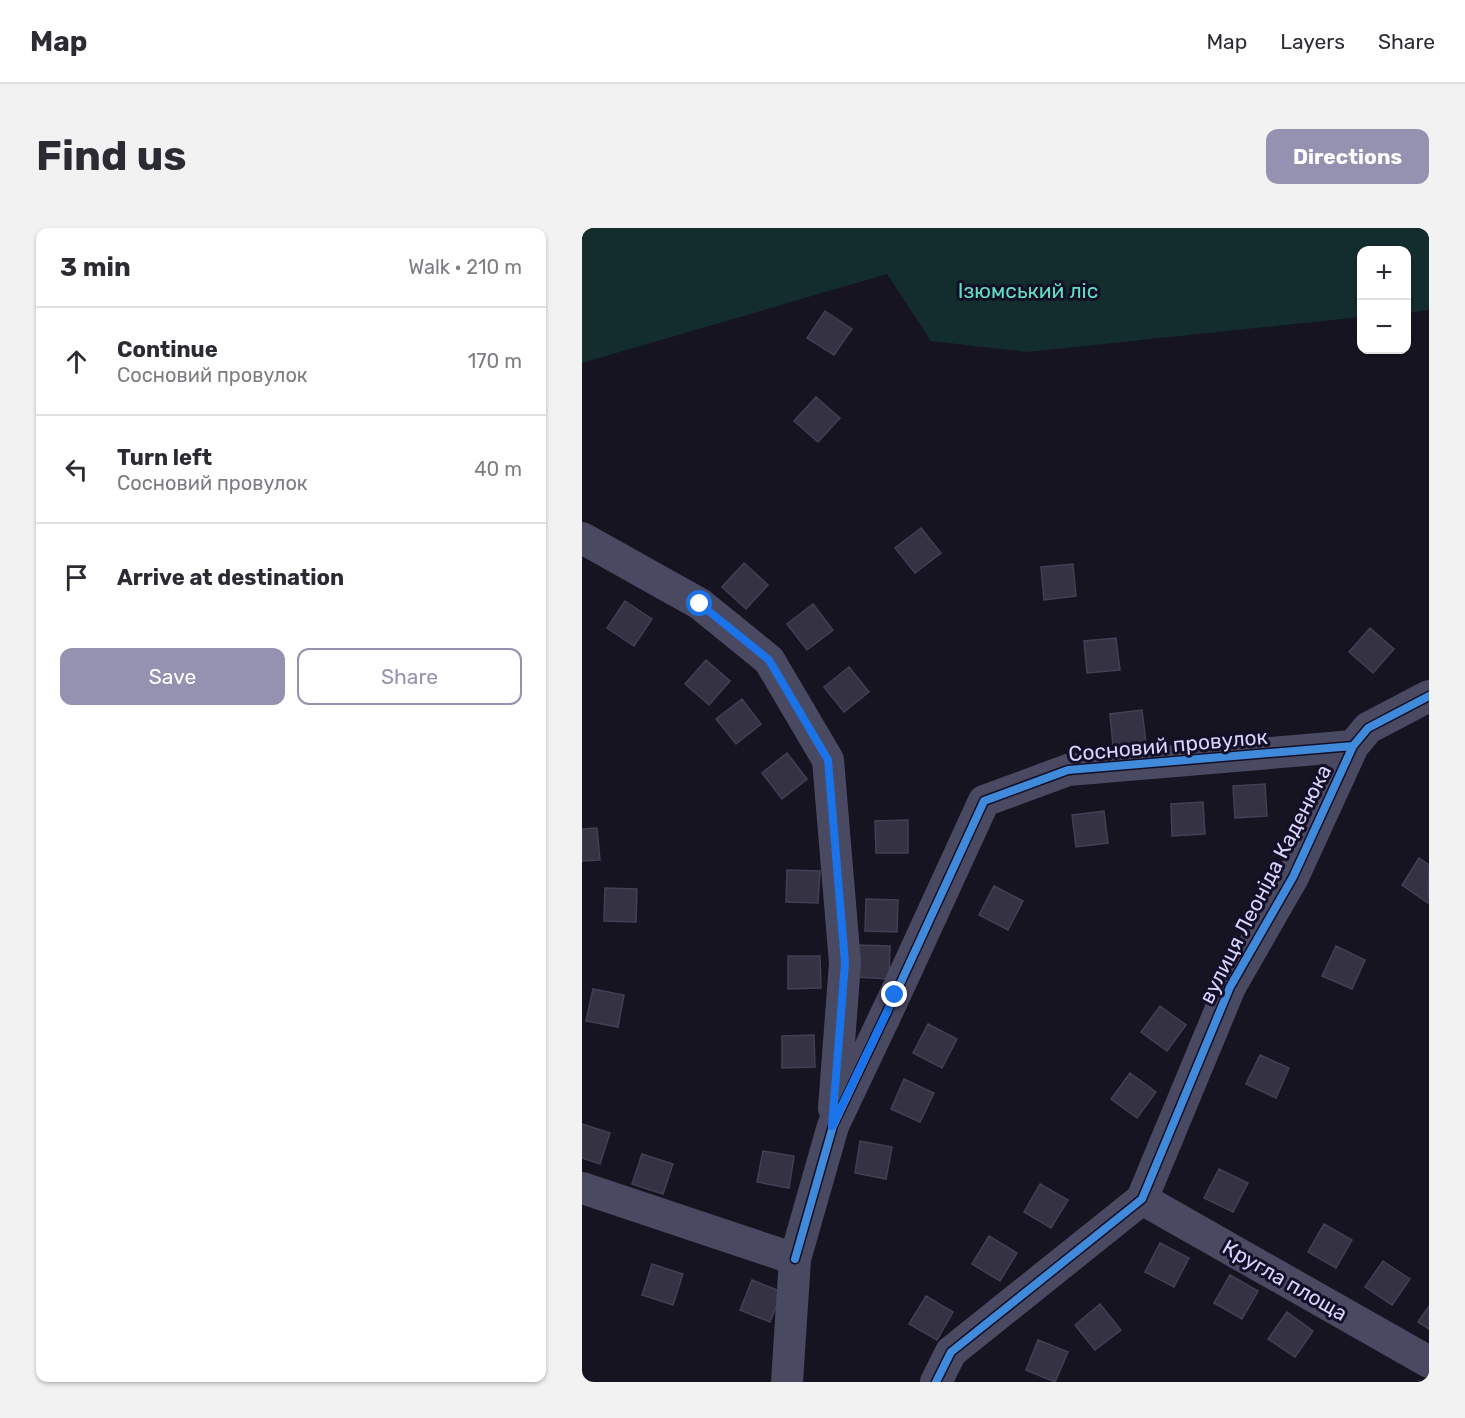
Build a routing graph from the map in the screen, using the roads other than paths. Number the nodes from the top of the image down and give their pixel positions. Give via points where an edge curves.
1 (582, 538) edge
2 (1429, 696) edge
3 (1353, 747) junction
4 (832, 1126) junction
5 (582, 1188) edge
6 (1142, 1199) junction
7 (795, 1259) junction
8 (1429, 1362) edge
9 (787, 1382) edge
10 (936, 1382) edge

1 - 4 street, Сосновий провулок via 700,604 769,660 828,760 845,963
2 - 3 street, вулиця Леоніда Каденюка via 1368,728
3 - 4 street, Сосновий провулок via 1068,770 984,801
3 - 6 street, вулиця Леоніда Каденюка via 1293,877 1230,987
4 - 7 street, Сосновий провулок
5 - 7 street
6 - 8 street, Кругла площа
6 - 10 street, вулиця Леоніда Каденюка via 951,1352
7 - 9 street, Сосновий провулок

